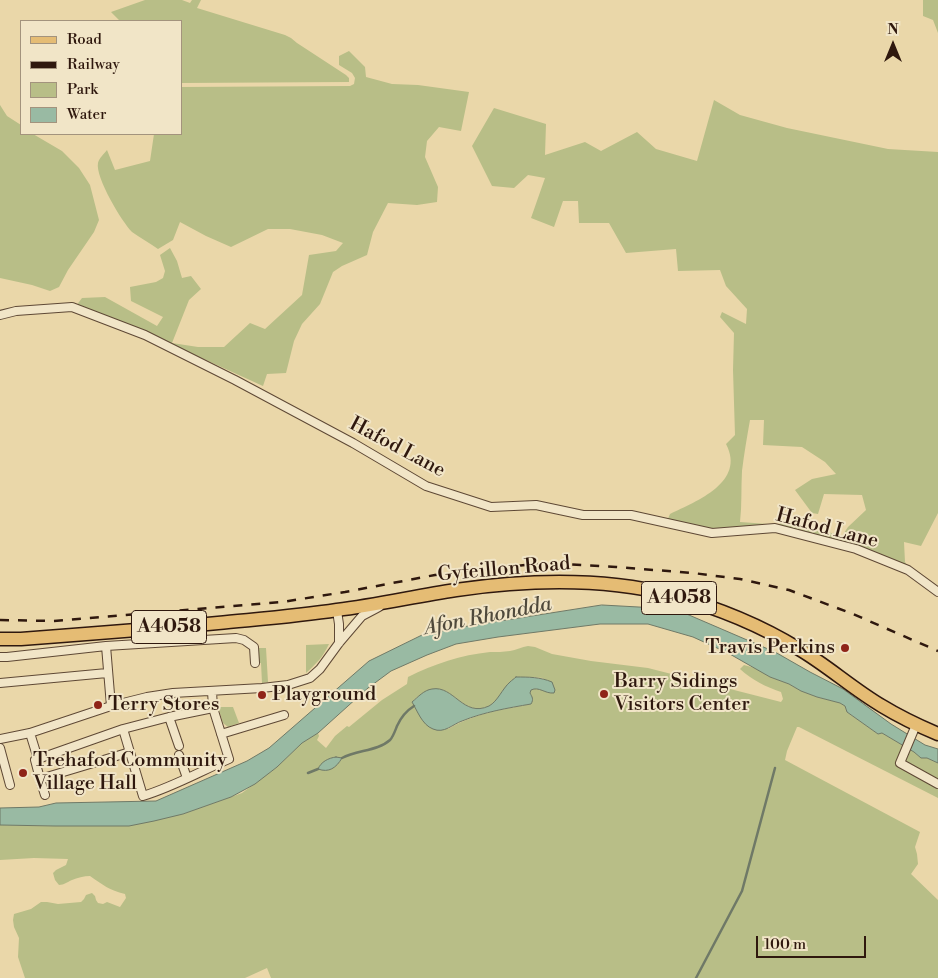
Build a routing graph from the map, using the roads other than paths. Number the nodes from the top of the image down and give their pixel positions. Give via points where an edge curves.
1 (0, 315) edge
2 (938, 592) edge
3 (387, 602) junction
4 (337, 610) junction
5 (0, 639) edge
6 (340, 643) junction
7 (106, 646) junction
8 (0, 657) edge
9 (255, 663) dead end
10 (107, 672) junction
11 (0, 683) edge
12 (212, 691) junction
13 (111, 706) junction
14 (213, 708) junction
15 (284, 715) dead end
16 (169, 717) junction
17 (123, 729) junction
18 (914, 730) junction
19 (30, 733) junction
20 (221, 734) junction
21 (938, 734) edge
22 (0, 739) edge
23 (179, 746) dead end
24 (0, 748) edge
25 (130, 752) junction
26 (179, 755) dead end
27 (36, 759) junction
28 (187, 778) junction
29 (40, 779) junction
30 (938, 784) edge
31 (10, 785) dead end
32 (45, 795) dead end

1 - 2 street, Hafod Lane via 72,307 145,335 236,380 426,486 491,508 536,505 583,515 632,515 712,533 775,528 856,549 908,570
3 - 4 main road, Gyfeillon Road / A4058
3 - 6 street via 362,616
3 - 18 main road, Gyfeillon Road / A4058 via 485,587 558,582 617,585 671,595 774,635
4 - 5 main road, A4058 via 256,620
4 - 6 street
6 - 12 street via 310,678 288,685
7 - 8 street
7 - 9 street via 236,638 254,647
7 - 10 street
10 - 11 street
10 - 13 street
12 - 13 street via 159,695
12 - 14 street
13 - 19 street
14 - 16 street
14 - 20 street
15 - 20 street
16 - 17 street
16 - 23 street
17 - 25 street
17 - 27 street
18 - 21 main road, Gyfeillon Road / A4058
18 - 30 street via 900,764
19 - 22 street
19 - 27 street
20 - 28 street via 229,759
24 - 31 street
25 - 28 street via 144,796
25 - 29 street
26 - 28 street
27 - 29 street
29 - 32 street

